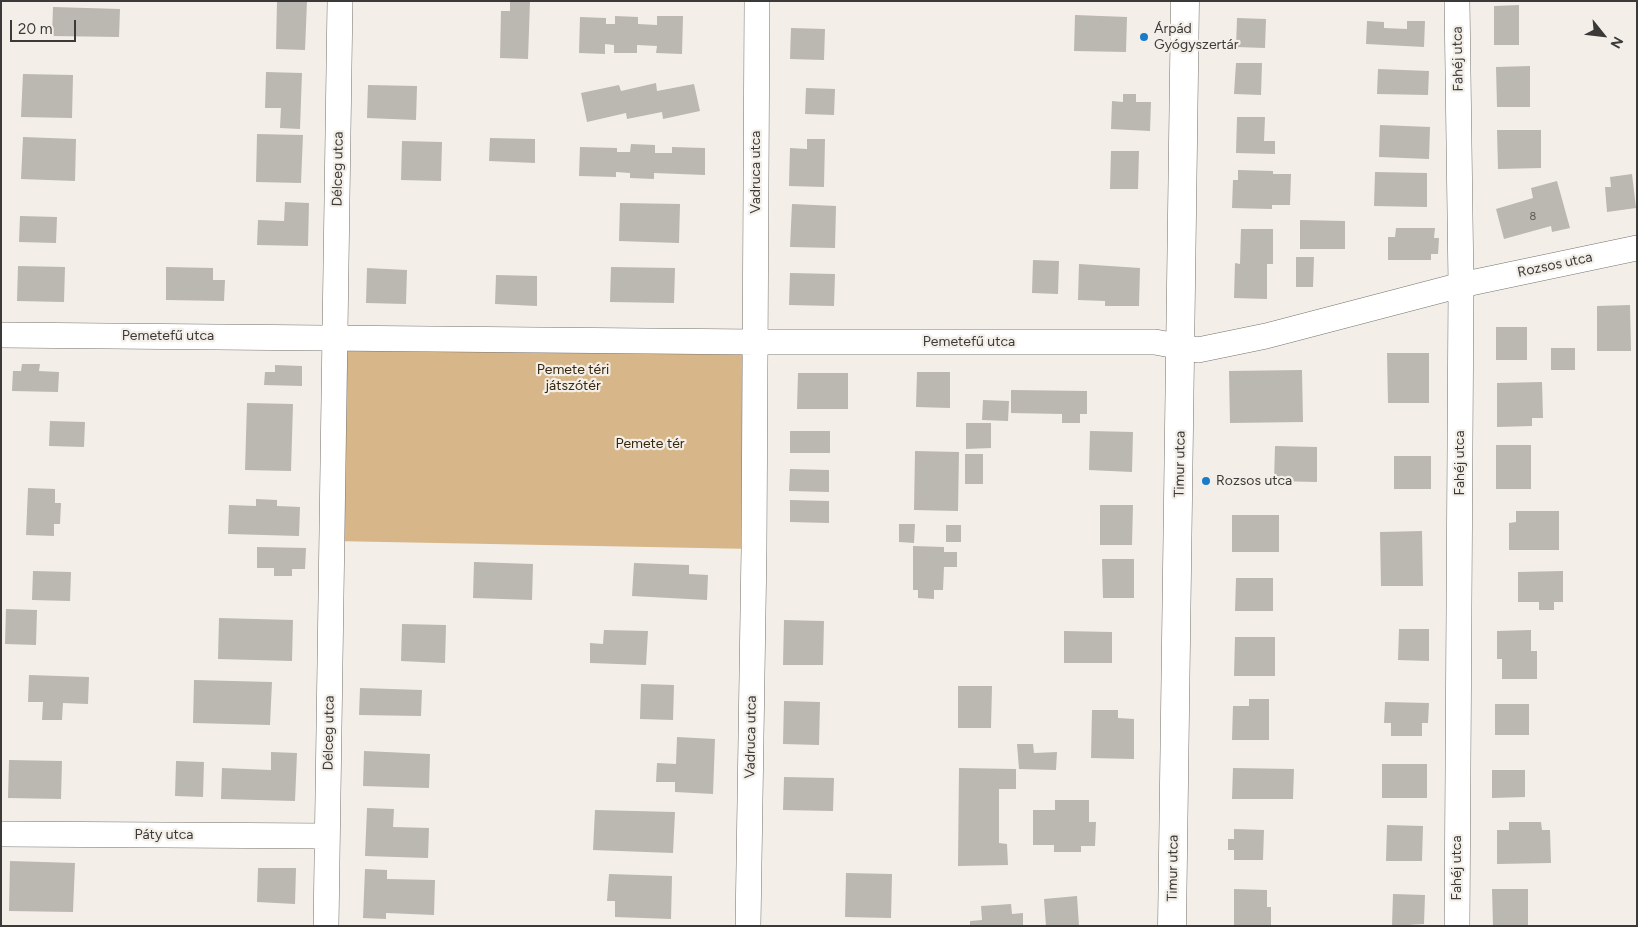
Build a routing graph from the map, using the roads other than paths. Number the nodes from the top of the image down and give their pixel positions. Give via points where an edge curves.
1 (340, 1) edge
2 (757, 1) edge
3 (1185, 1) edge
4 (1457, 1) edge
5 (1637, 248) edge
6 (1461, 285) junction
7 (1, 335) edge
8 (336, 338) junction
9 (755, 342) junction
10 (1181, 346) junction
11 (1, 834) edge
12 (327, 836) junction
13 (326, 926) edge
14 (748, 926) edge
15 (1172, 926) edge
16 (1457, 926) edge

1 - 8 street, Délceg utca
2 - 9 street, Vadruca utca
3 - 10 street, Timur utca
4 - 6 street, Fahéj utca
5 - 6 street, Rozsos utca
6 - 10 street, Rozsos utca via 1266,336 1198,350
6 - 16 street, Fahéj utca
7 - 8 street, Pemetefű utca
8 - 9 street
8 - 12 street, Délceg utca
9 - 10 street, Pemetefű utca via 1155,342
9 - 14 street, Vadruca utca
10 - 15 street, Timur utca
11 - 12 street, Páty utca
12 - 13 street, Délceg utca

